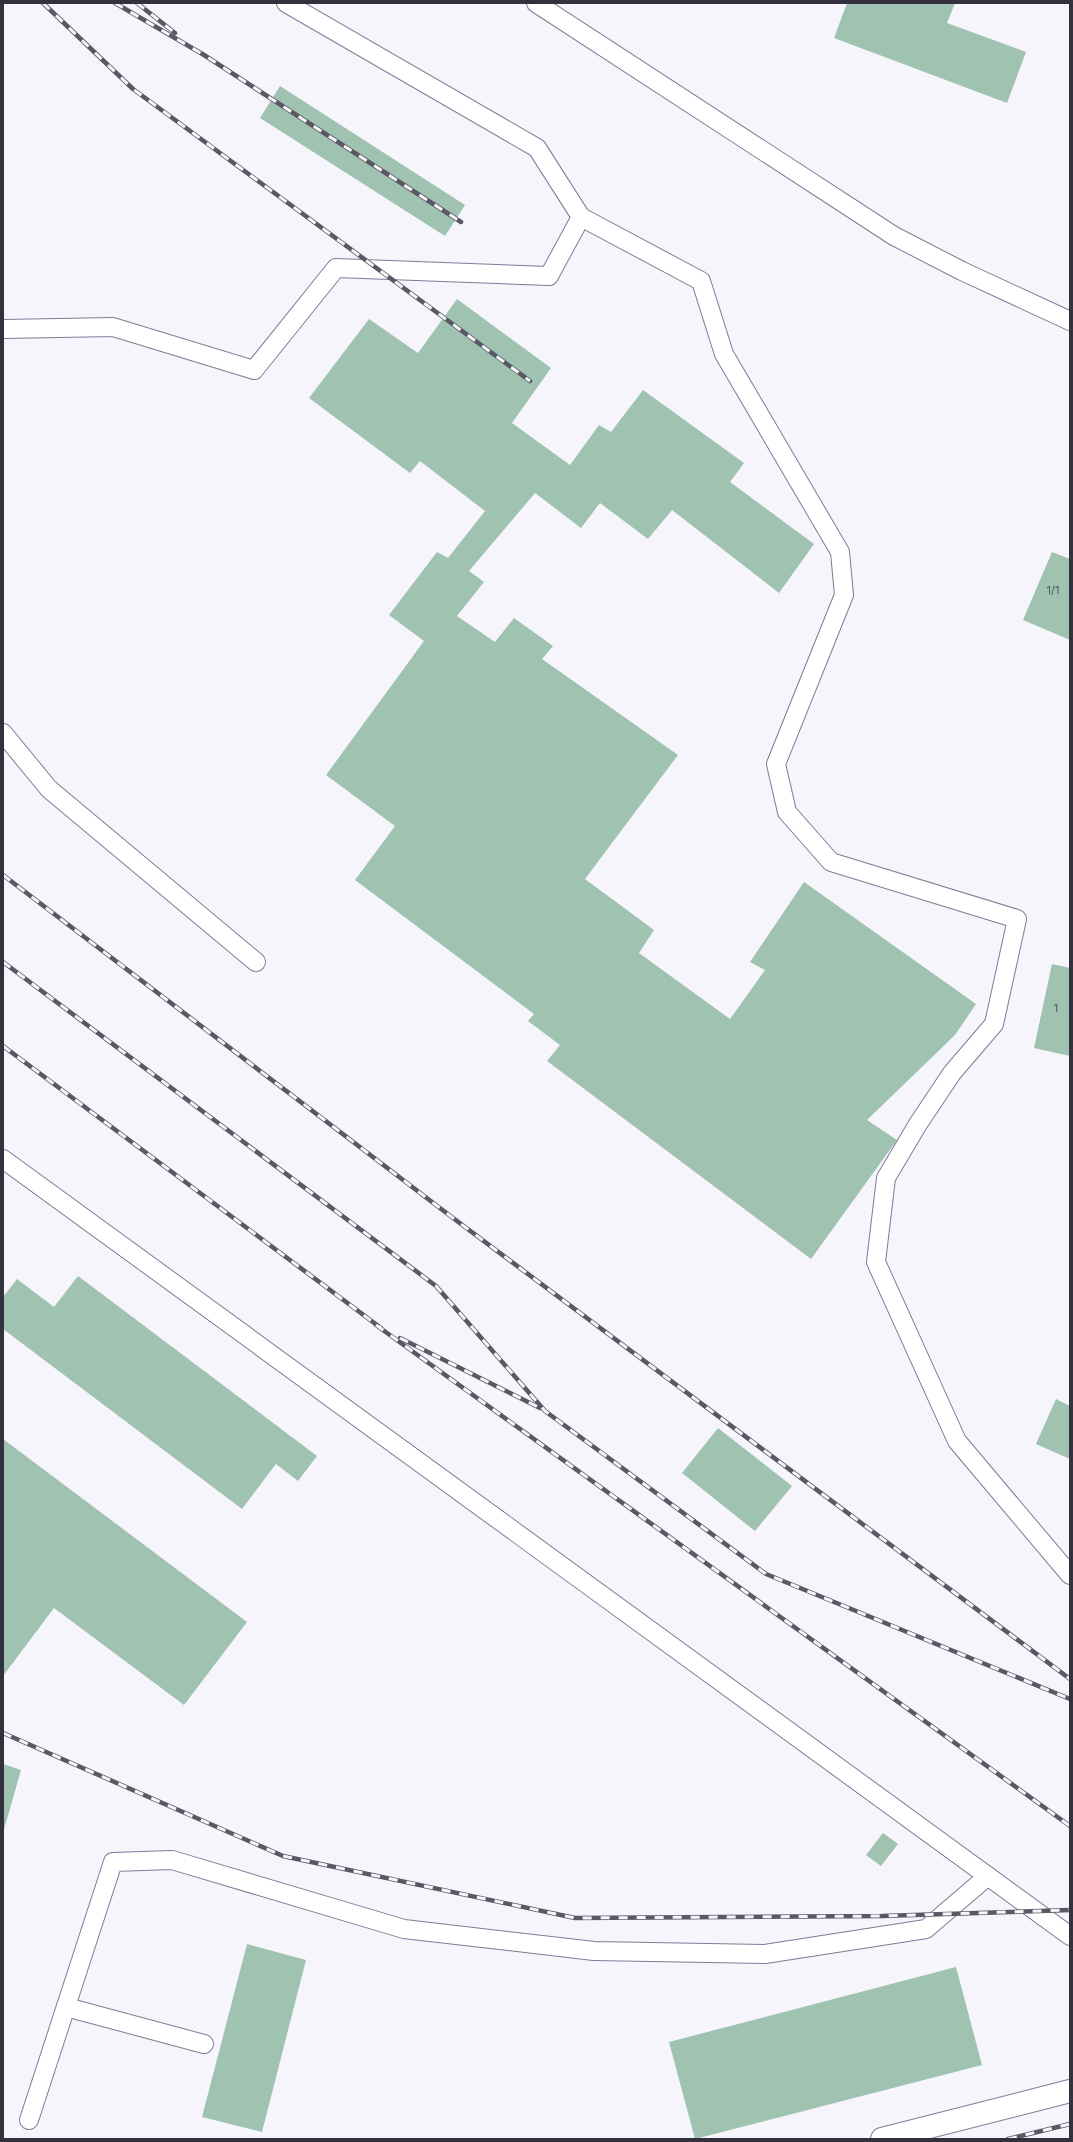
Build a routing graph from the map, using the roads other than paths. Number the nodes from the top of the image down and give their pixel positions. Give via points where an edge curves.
1 (286, 3) edge
2 (536, 3) edge
3 (581, 217) junction
4 (1070, 321) edge
5 (3, 329) edge
6 (3, 732) edge
7 (256, 962) dead end
8 (3, 1159) edge
9 (1070, 1575) edge
10 (988, 1876) junction
11 (1070, 1936) edge
12 (66, 2007) junction
13 (204, 2044) dead end
14 (1070, 2091) edge
15 (29, 2120) dead end
16 (882, 2139) edge

1 - 3 lane via 536,148
2 - 4 lane via 894,236
3 - 5 lane via 549,276 336,268 254,370 113,328
3 - 9 lane via 701,281 724,354 840,552 844,595 776,764 787,812 831,862 1017,919 994,1024 952,1073 886,1178 876,1262 957,1441
6 - 7 lane via 49,789
8 - 10 lane
10 - 11 lane
10 - 12 lane via 926,1930 765,1954 594,1951 404,1930 172,1860 113,1862
12 - 13 lane
12 - 15 lane
14 - 16 street

